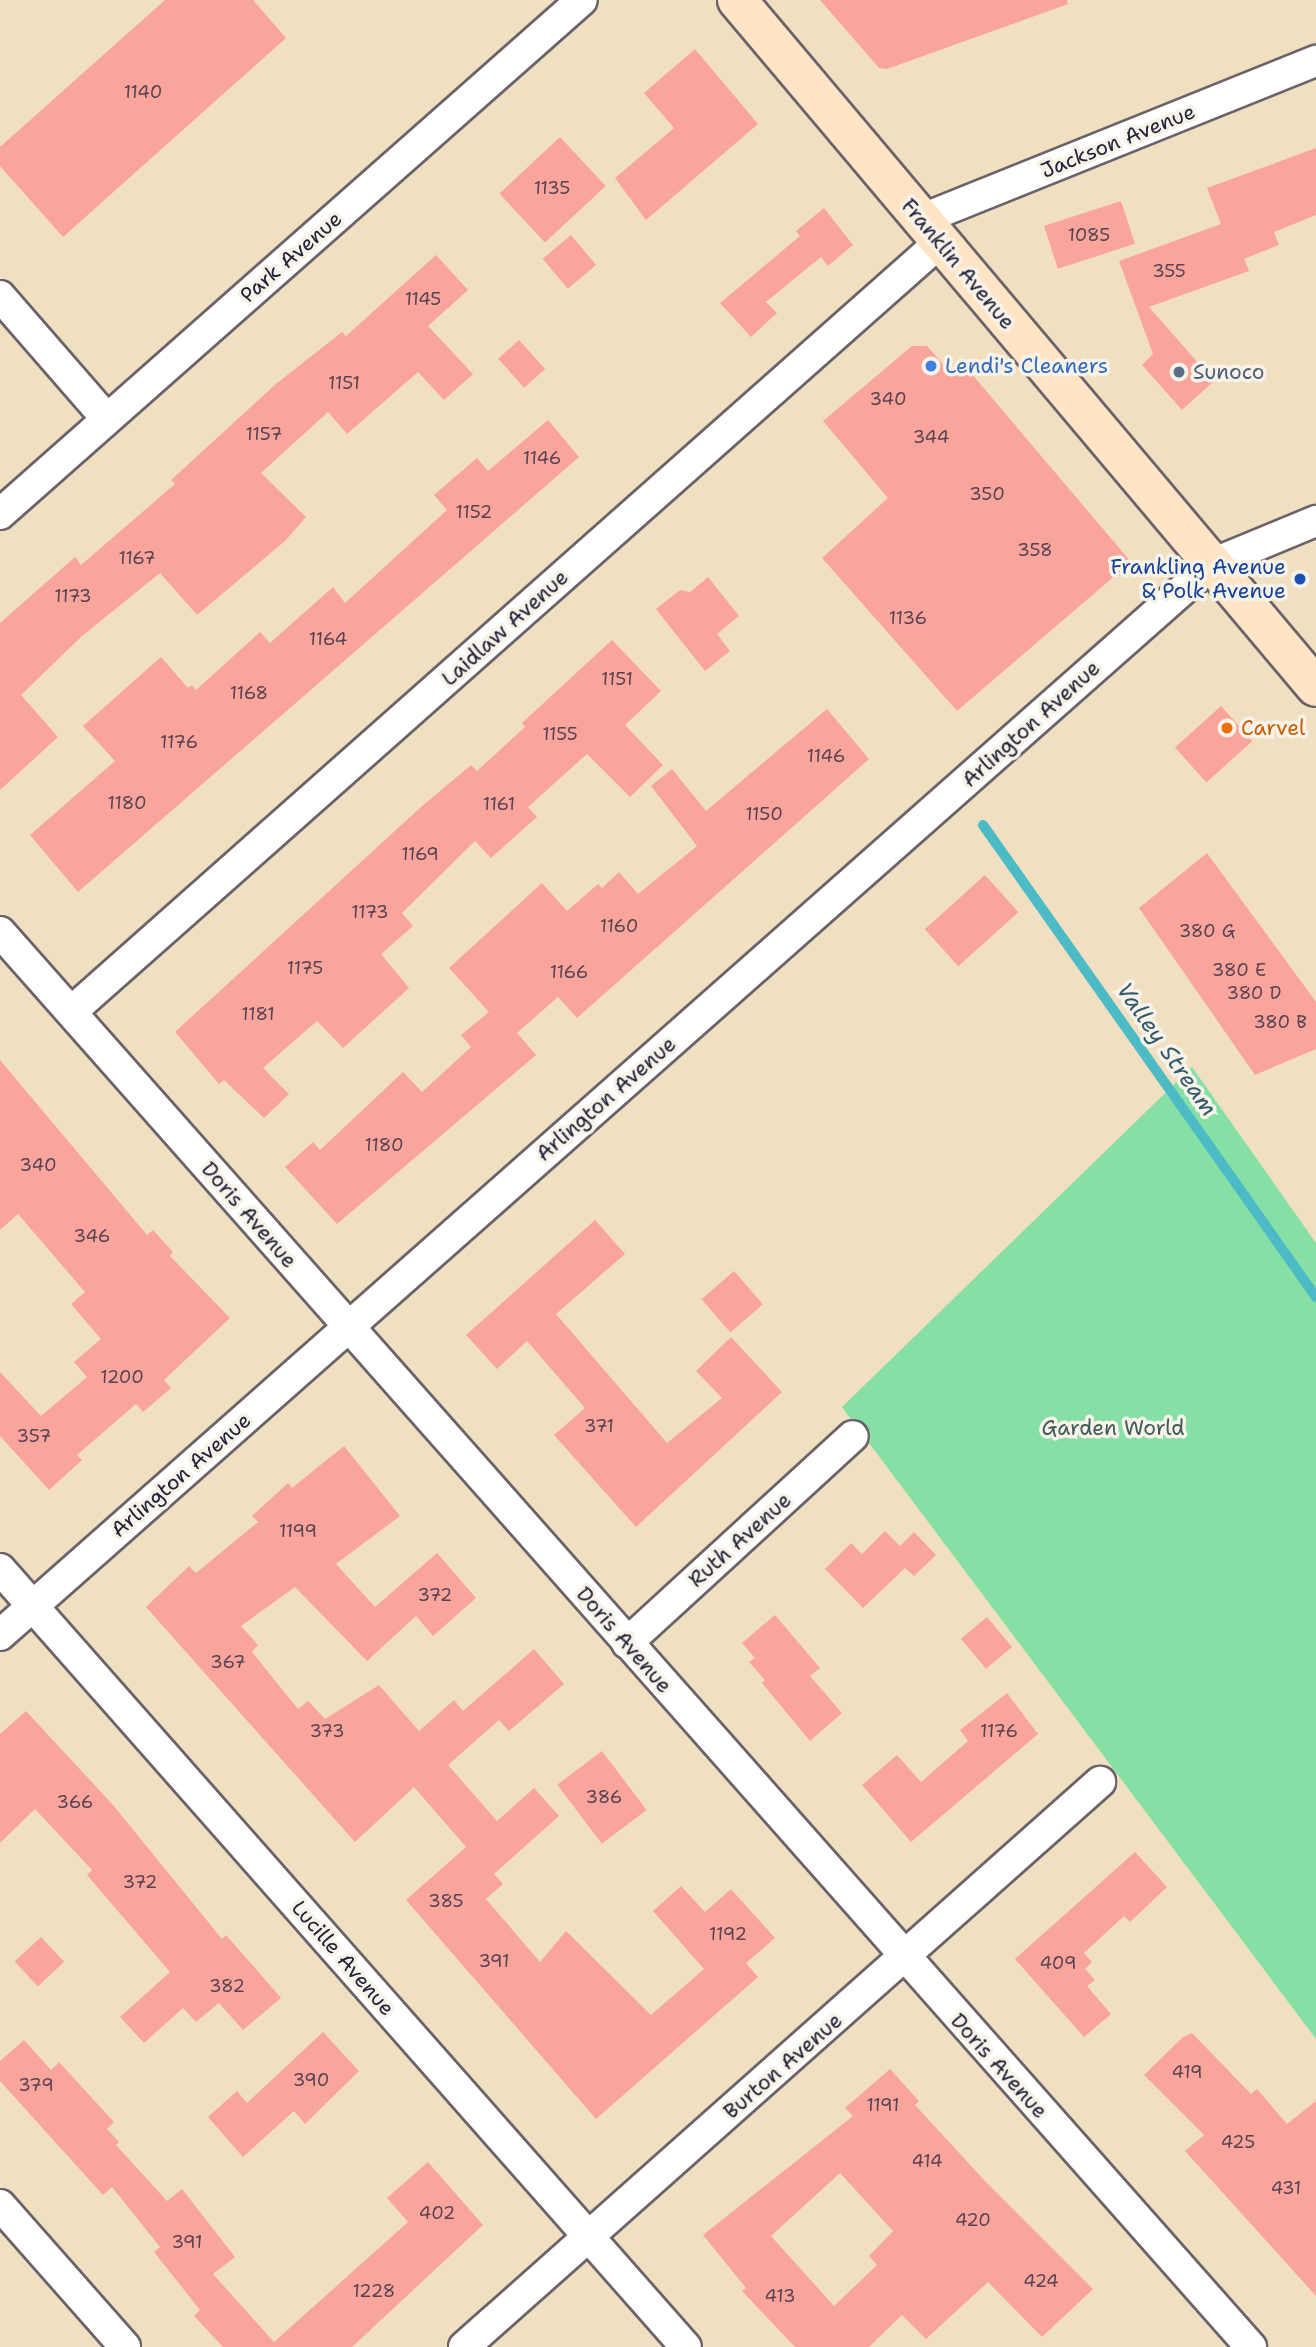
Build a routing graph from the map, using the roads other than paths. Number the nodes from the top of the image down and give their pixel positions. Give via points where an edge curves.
1 (582, 0) edge
2 (737, 0) edge
3 (1316, 61) edge
4 (930, 232) junction
5 (0, 296) edge
6 (107, 419) junction
7 (0, 514) edge
8 (1316, 522) edge
9 (1212, 564) junction
10 (1316, 687) edge
11 (0, 932) edge
12 (71, 1012) junction
13 (348, 1328) junction
14 (853, 1436) dead end
15 (0, 1569) edge
16 (33, 1606) junction
17 (0, 1635) edge
18 (627, 1643) junction
19 (1100, 1782) dead end
20 (904, 1960) junction
21 (0, 2205) edge
22 (589, 2237) junction
23 (125, 2347) edge
24 (464, 2347) edge
25 (685, 2347) edge
26 (1251, 2347) edge

1 - 6 street, Park Avenue
2 - 4 main road, Franklin Avenue
3 - 4 street, Jackson Avenue
4 - 9 main road, Franklin Avenue
4 - 12 street, Laidlaw Avenue
5 - 6 street
6 - 7 street, Park Avenue
8 - 9 street, Arlington Avenue
9 - 10 main road, Franklin Avenue
9 - 13 street, Arlington Avenue
11 - 12 street, Doris Avenue
12 - 13 street, Doris Avenue
13 - 16 street, Arlington Avenue
13 - 18 street, Doris Avenue
14 - 18 street, Ruth Avenue
15 - 16 street, Lucille Avenue
16 - 17 street, Arlington Avenue
16 - 22 street, Lucille Avenue
18 - 20 street, Doris Avenue
19 - 20 street, Burton Avenue
20 - 22 street, Burton Avenue
20 - 26 street, Doris Avenue
21 - 23 street
22 - 24 street, Burton Avenue
22 - 25 street, Lucille Avenue

